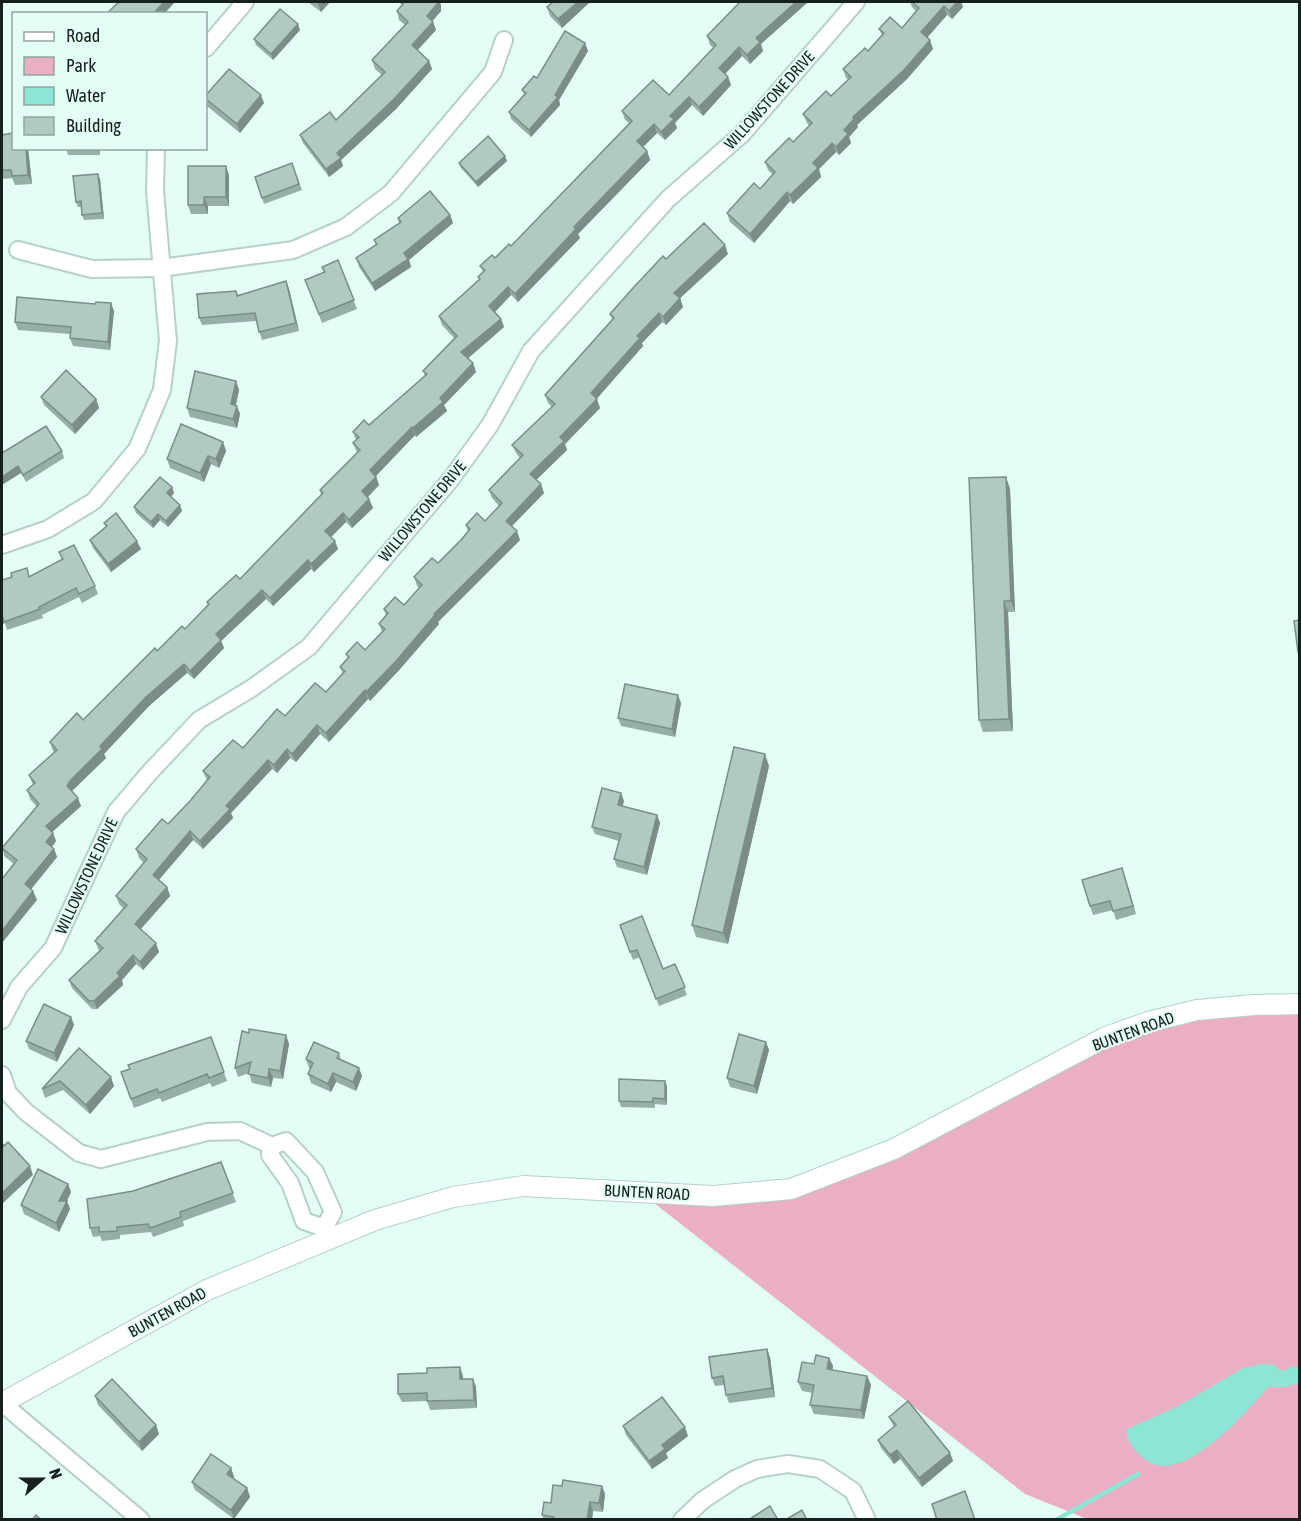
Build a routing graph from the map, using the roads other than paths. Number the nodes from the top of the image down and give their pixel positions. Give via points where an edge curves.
1 (245, 2) edge
2 (856, 2) edge
3 (504, 40) dead end
4 (207, 47) edge
5 (156, 150) edge
6 (18, 250) dead end
7 (161, 268) junction
8 (2, 545) edge
9 (1299, 1004) edge
10 (2, 1020) edge
11 (2, 1075) edge
12 (272, 1146) junction
13 (306, 1162) junction
14 (286, 1176) junction
15 (325, 1233) junction
16 (2, 1403) edge
17 (141, 1520) edge
18 (682, 1520) edge
19 (867, 1520) edge

1 - 4 street
2 - 10 street, WILLOWSTONE DRIVE via 742,134 668,199 531,351 490,425 451,479 309,647 199,720 136,788 117,812 53,948 19,987
3 - 7 street via 493,72 391,193 346,228 293,250
5 - 7 street
6 - 7 street via 92,268
7 - 8 street via 168,341 162,390 137,449 94,501 48,529
9 - 15 street, BUNTEN ROAD via 1197,1010 1106,1037 894,1149 791,1189 713,1196 524,1186 453,1197
11 - 12 street via 8,1093 26,1112 79,1153 101,1159 207,1132 240,1131
12 - 13 street via 286,1141
12 - 14 street via 270,1155
13 - 14 street
13 - 15 street via 315,1172 333,1212
14 - 15 street via 304,1221
15 - 16 street, BUNTEN ROAD via 207,1290
16 - 17 street
18 - 19 street via 735,1479 757,1469 788,1464 820,1469 853,1491

